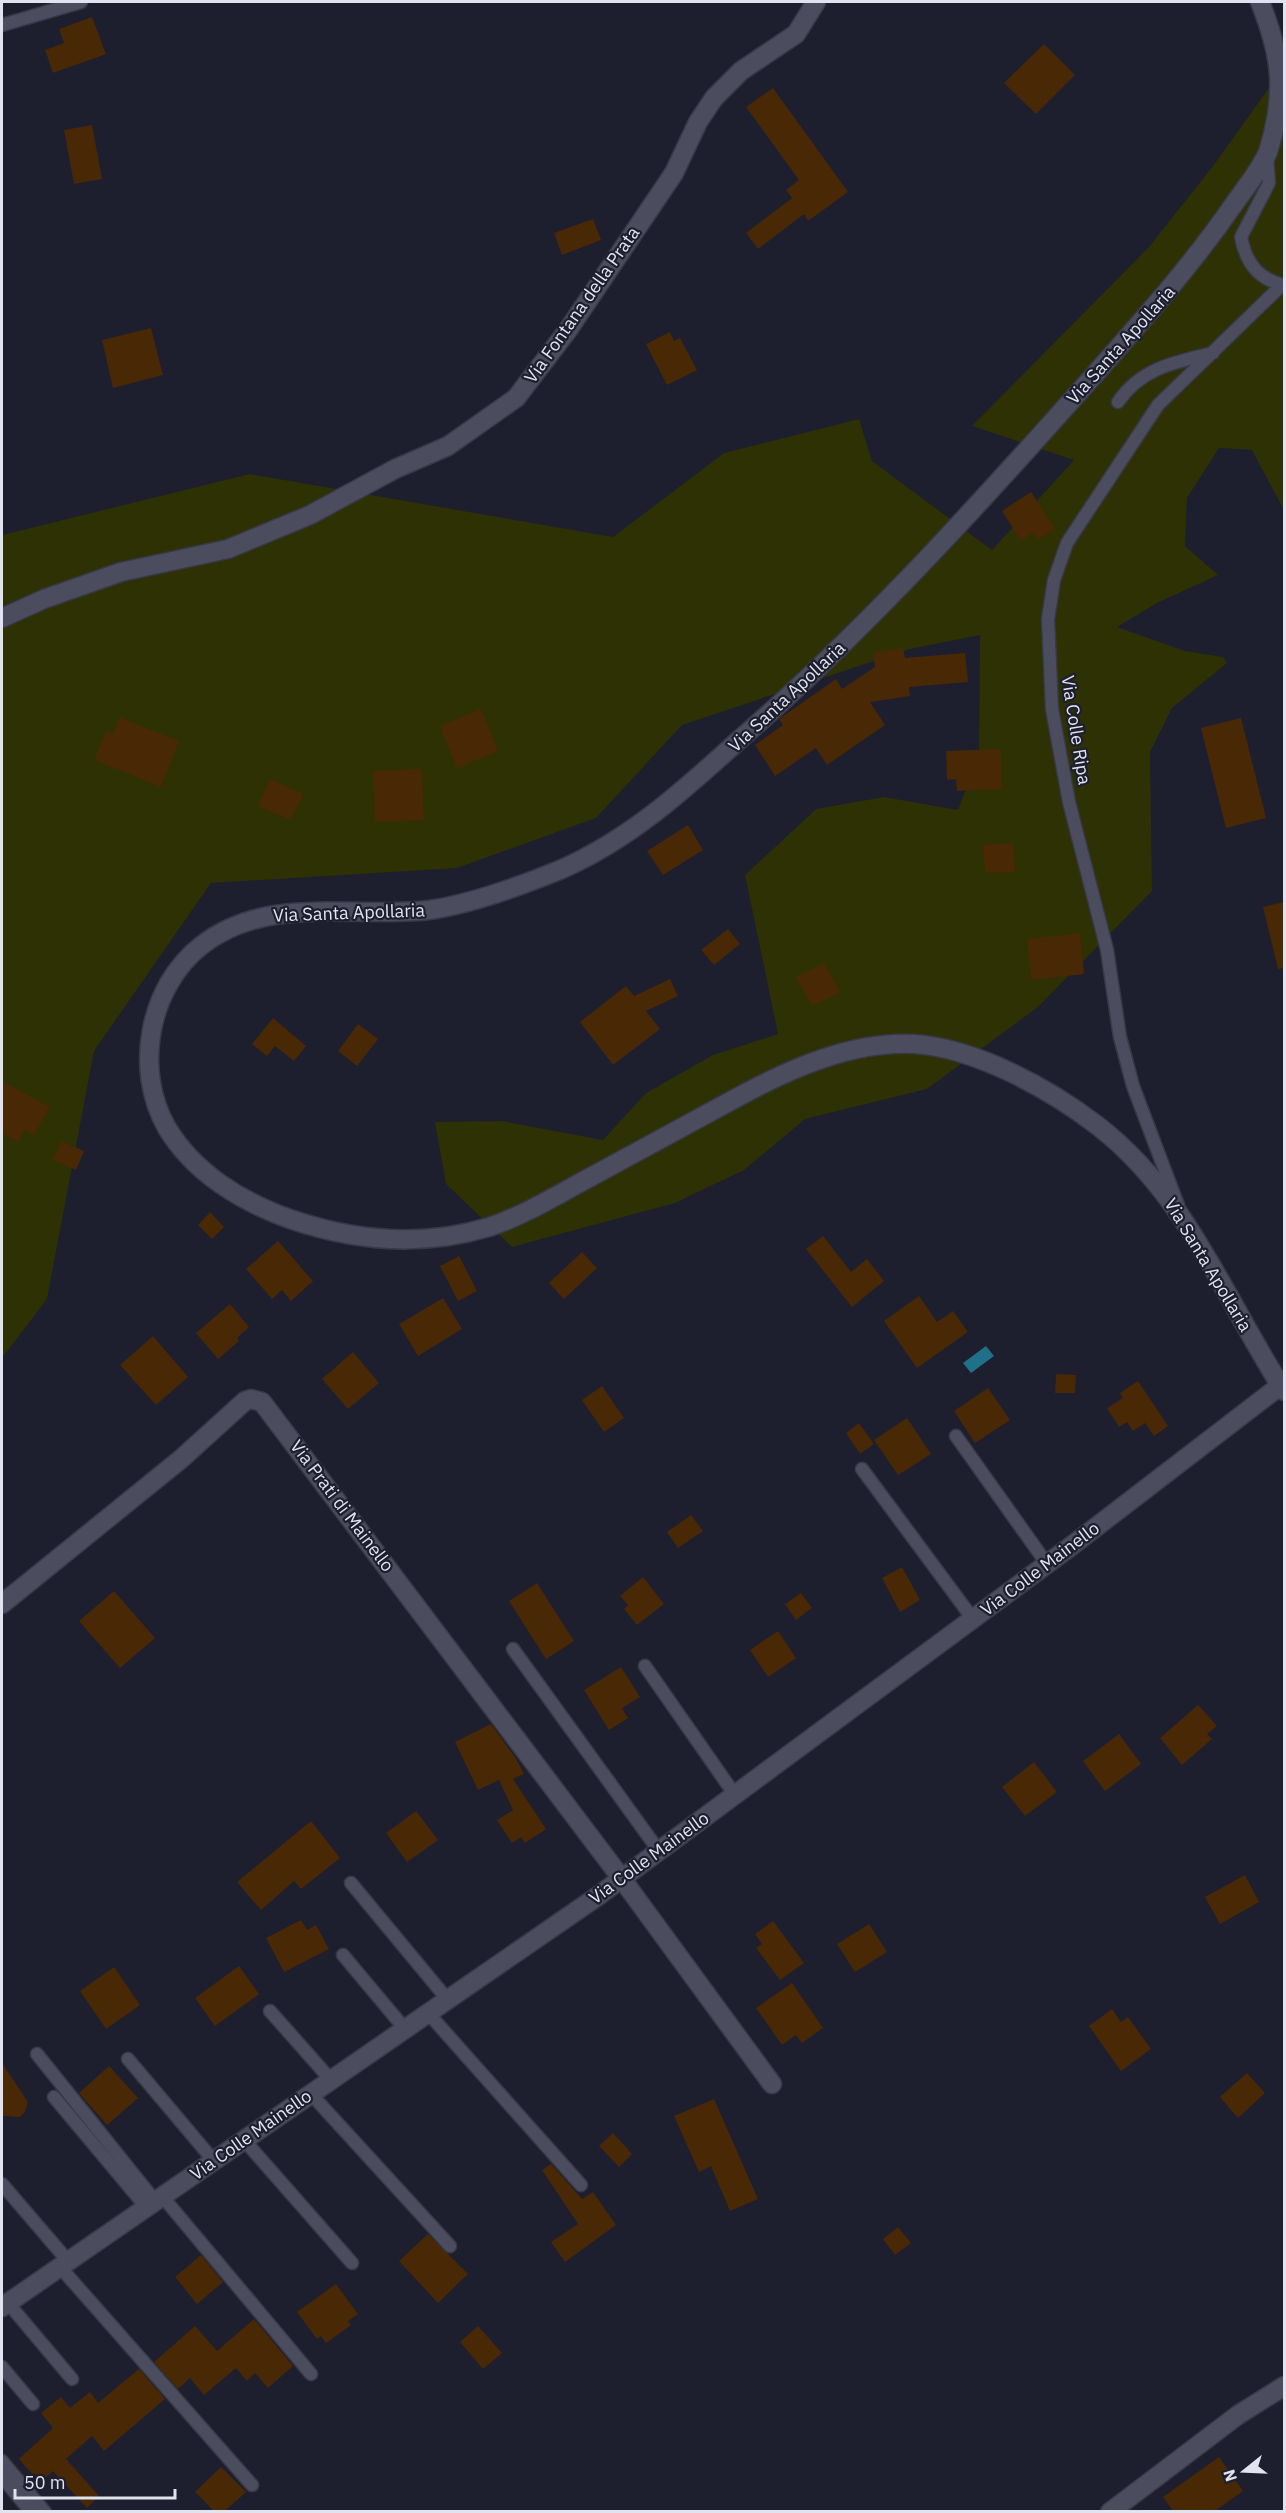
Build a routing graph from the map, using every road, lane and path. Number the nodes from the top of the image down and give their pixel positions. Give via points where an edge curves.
1 (81, 2) edge
2 (816, 2) edge
3 (1260, 2) edge
4 (2, 25) edge
5 (1267, 154) junction
6 (1283, 285) edge
7 (1214, 352) junction
8 (1118, 402) dead end
9 (2, 618) edge
10 (1181, 1212) junction
11 (1283, 1388) edge
12 (956, 1437) dead end
13 (862, 1469) dead end
14 (1047, 1564) junction
15 (2, 1604) edge
16 (973, 1619) junction
17 (513, 1649) dead end
18 (645, 1666) dead end
19 (735, 1795) junction
20 (659, 1851) junction
21 (622, 1879) junction
22 (351, 1883) dead end
23 (343, 1955) dead end
24 (448, 2000) junction
25 (270, 2011) dead end
26 (428, 2013) junction
27 (405, 2029) junction
28 (37, 2054) dead end
29 (128, 2058) dead end
30 (332, 2080) junction
31 (772, 2084) dead end
32 (311, 2094) junction
33 (54, 2097) dead end
34 (244, 2140) junction
35 (214, 2161) junction
36 (2, 2184) edge
37 (581, 2185) dead end
38 (154, 2202) junction
39 (450, 2246) dead end
40 (352, 2263) dead end
41 (64, 2264) junction
42 (5, 2305) edge
43 (2, 2367) edge
44 (311, 2374) dead end
45 (72, 2379) dead end
46 (1284, 2386) edge
47 (33, 2404) dead end
48 (2, 2461) edge
49 (2, 2477) edge
50 (252, 2485) dead end
51 (31, 2511) edge
52 (45, 2511) edge
53 (1110, 2511) edge

1 - 4 lane
2 - 9 street, Via Fontana della Prata via 796,34 741,71 705,110 674,173 568,330 516,398 448,446 395,469 310,515 228,549 121,572
3 - 5 street, Via Santa Apollaria via 1275,37 1283,94
5 - 6 lane via 1269,183 1241,237 1246,259 1255,271
5 - 10 street, Via Santa Apollaria via 1193,263 965,521 815,674 673,799 624,837 565,867 512,887 434,909 268,915 213,936 176,970 163,991 150,1053 150,1077 157,1106 170,1133 196,1164 229,1190 268,1212 358,1238 444,1236 492,1226 804,1065 842,1053 904,1044 926,1045 963,1055 1049,1094 1124,1148 1148,1170
6 - 7 lane, Via Colle Ripa
7 - 8 lane via 1167,364 1130,385
7 - 10 lane, Via Colle Ripa via 1158,405 1067,543 1054,580 1048,619 1052,709 1069,802 1107,950 1120,1037 1133,1086
10 - 11 street, Via Santa Apollaria
11 - 14 street, Via Colle Mainello
12 - 14 lane
13 - 16 lane
14 - 16 street, Via Colle Mainello
15 - 21 street, Via Prati di Mainello via 182,1460 245,1401 257,1399 267,1406
16 - 19 street, Via Colle Mainello
17 - 20 lane
18 - 19 lane
19 - 20 street, Via Colle Mainello
20 - 21 street, Via Colle Mainello
21 - 24 street, Via Colle Mainello
21 - 31 street
22 - 24 lane
23 - 27 lane
24 - 26 street, Via Colle Mainello
25 - 30 lane
26 - 27 street, Via Colle Mainello
26 - 37 lane
27 - 30 street, Via Colle Mainello
28 - 38 lane
29 - 35 lane
30 - 32 street, Via Colle Mainello
32 - 34 street, Via Colle Mainello
32 - 39 lane
33 - 38 lane
34 - 35 street, Via Colle Mainello
34 - 40 lane
35 - 38 street, Via Colle Mainello
36 - 41 lane
38 - 41 street, Via Colle Mainello
38 - 44 lane
41 - 42 street, Via Colle Mainello
41 - 50 lane
42 - 45 lane
43 - 47 lane
46 - 53 street via 1238,2415
48 - 52 lane
49 - 51 lane

